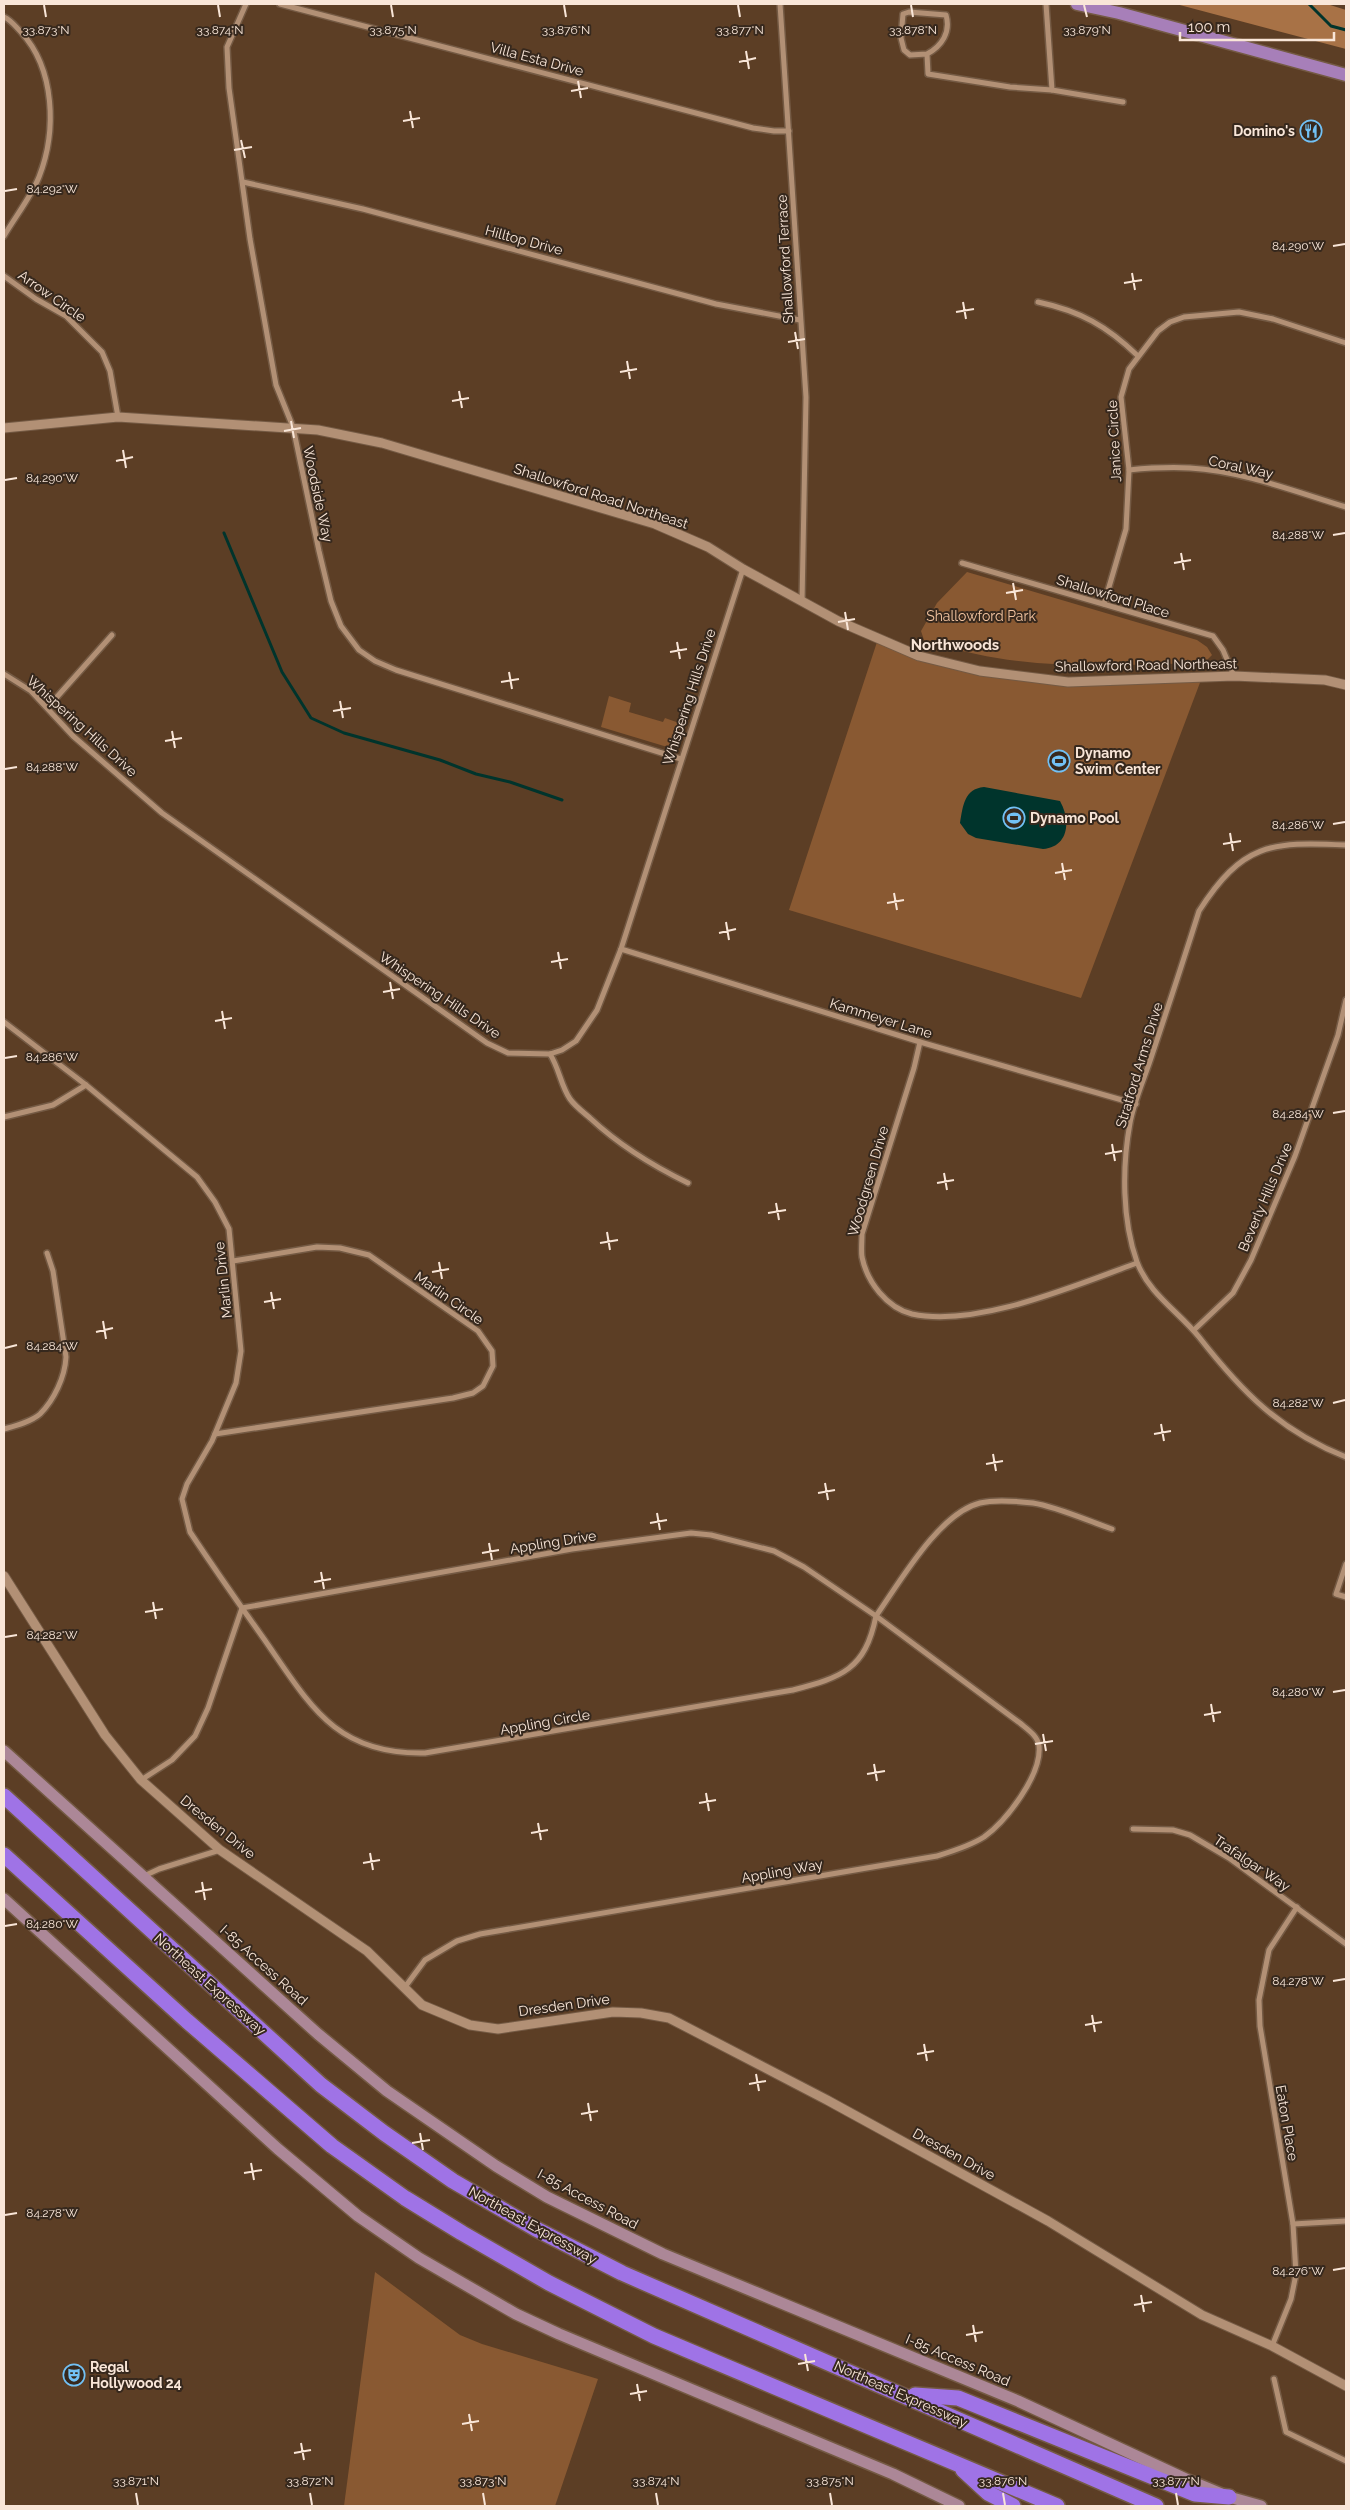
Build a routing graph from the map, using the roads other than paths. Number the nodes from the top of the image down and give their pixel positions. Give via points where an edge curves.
1 (246, 4) edge
2 (280, 4) edge
3 (780, 4) edge
4 (1046, 4) edge
5 (1077, 4) edge
6 (1115, 8) edge
7 (4, 17) edge
8 (927, 54) junction
9 (1346, 75) edge
10 (1052, 90) junction
11 (1123, 102) dead end
12 (789, 130) junction
13 (243, 182) junction
14 (4, 236) edge
15 (4, 276) edge
16 (1038, 302) dead end
17 (800, 320) junction
18 (1346, 343) edge
19 (1138, 356) junction
20 (118, 417) junction
21 (292, 427) junction
22 (4, 428) edge
23 (1129, 470) junction
24 (1346, 507) edge
25 (962, 563) dead end
26 (743, 569) junction
27 (802, 602) junction
28 (1104, 604) junction
29 (112, 635) dead end
30 (4, 674) edge
31 (1234, 676) junction
32 (1346, 684) edge
33 (48, 708) junction
34 (681, 759) junction
35 (1346, 845) edge
36 (621, 949) junction
37 (1346, 1000) edge
38 (4, 1022) edge
39 (920, 1042) junction
40 (550, 1054) junction
41 (86, 1085) junction
42 (1136, 1104) junction
43 (4, 1117) edge
44 (688, 1182) dead end
45 (47, 1253) dead end
46 (233, 1261) junction
47 (1137, 1263) junction
48 (1194, 1330) junction
49 (4, 1429) edge
50 (215, 1434) junction
51 (1346, 1457) edge
52 (1112, 1529) dead end
53 (1346, 1564) edge
54 (4, 1576) edge
55 (1346, 1596) edge
56 (242, 1608) junction
57 (876, 1616) junction
58 (974, 1688) joint
59 (4, 1751) edge
60 (141, 1780) junction
61 (4, 1796) edge
62 (1133, 1829) dead end
63 (220, 1850) junction
64 (4, 1855) edge
65 (143, 1876) junction
66 (4, 1899) edge
67 (1297, 1908) junction
68 (1346, 1944) edge
69 (404, 1987) junction
70 (1346, 2220) edge
71 (1293, 2224) junction
72 (1272, 2346) junction
73 (1274, 2379) dead end
74 (1346, 2386) edge
75 (904, 2394) junction
76 (1346, 2461) edge
77 (955, 2462) junction
78 (1229, 2497) junction
79 (959, 2506) edge
80 (1013, 2506) edge
81 (1057, 2506) edge
82 (1156, 2506) edge
83 (1261, 2506) edge

1 - 13 street, Woodside Way via 227,48 229,88
2 - 12 street, Villa Esta Drive via 753,128
3 - 12 street, Shallowford Terrace
4 - 10 street
5 - 6 main road
6 - 9 main road
7 - 14 street via 27,39 40,59 47,82 50,124 39,177
8 - 8 street via 938,49 944,40 949,24 946,15 903,14 901,38 904,50 910,55
8 - 10 street via 928,74
10 - 11 street
12 - 17 street, Shallowford Terrace
13 - 17 street, Hilltop Drive via 364,209 716,304
13 - 21 street, Woodside Way via 276,385
15 - 20 street, Arrow Circle via 66,316 102,352 110,371
16 - 19 street via 1061,307 1114,333
17 - 27 street, Shallowford Terrace via 806,397
18 - 19 street, Janice Circle via 1274,319 1239,312 1184,317 1170,322 1158,331
19 - 23 street, Janice Circle via 1129,369 1121,397
20 - 21 street, Shallowford Road Northeast
20 - 22 street, Shallowford Road Northeast
21 - 26 street, Shallowford Road Northeast via 382,443 655,524 708,546
21 - 34 street, Woodside Way via 331,601 341,626 359,650 396,670
23 - 24 street, Coral Way via 1193,468 1254,480
23 - 28 street, Janice Circle via 1126,529
25 - 28 street, Shallowford Place
26 - 27 street, Shallowford Road Northeast
26 - 34 street, Whispering Hills Drive
27 - 31 street, Shallowford Road Northeast via 920,656 980,671 1068,682
28 - 31 street, Shallowford Place via 1213,636
29 - 33 street
30 - 33 street, Whispering Hills Drive via 31,691
31 - 32 street, Shallowford Road Northeast
33 - 40 street, Whispering Hills Drive via 73,736 162,813 487,1043 508,1053
34 - 36 street, Whispering Hills Drive
35 - 42 street, Stratford Arms Drive via 1303,844 1258,852 1241,860 1213,890 1199,911
36 - 39 street, Kammeyer Lane
36 - 40 street, Whispering Hills Drive via 588,1026 576,1041
37 - 48 street, Beverly Hills Drive via 1338,1035 1295,1156 1251,1260 1233,1293
38 - 41 street, Marlin Drive
39 - 42 street, Kammeyer Lane
39 - 47 street, Woodgreen Drive via 862,1234 862,1256 879,1293 896,1308 912,1314 936,1316 983,1312 1032,1301
40 - 44 street via 571,1101 588,1117 642,1160
41 - 43 street via 52,1105
41 - 46 street, Marlin Drive via 197,1177 229,1229
42 - 47 street, Stratford Arms Drive via 1130,1122 1125,1167 1128,1225
45 - 49 street via 53,1271 65,1368 60,1384 40,1414
46 - 50 street, Marlin Drive via 241,1351 236,1383
46 - 50 street, Marlin Circle via 317,1247 340,1248 369,1255 478,1331 492,1351 493,1366 483,1386 473,1393
47 - 48 street, Stratford Arms Drive via 1160,1298
48 - 51 street, Stratford Arms Drive via 1225,1370 1284,1426 1316,1446
50 - 56 street, Marlin Drive via 187,1484 182,1499 184,1514 190,1532
52 - 57 street, Appling Circle via 1034,1503 979,1503 958,1512 942,1526
53 - 55 street via 1336,1594
54 - 60 street, Dresden Drive via 105,1735
56 - 57 street, Appling Drive via 572,1549 691,1533 741,1541 774,1551 804,1567
56 - 57 street, Appling Circle via 302,1696 328,1722 374,1749 397,1754 425,1753 543,1734 825,1682 848,1671 862,1655
56 - 60 street via 208,1708 195,1736 172,1760
57 - 58 street, Appling Drive
58 - 69 street, Appling Way via 1020,1723 1036,1738 1039,1746 1032,1780 1008,1814 984,1836 965,1847 937,1856 480,1934 457,1941 425,1960
59 - 65 main road, I-85 Access Road
60 - 63 street, Dresden Drive
61 - 75 highway, Northeast Expressway via 321,2085 453,2180 536,2229 622,2273
62 - 67 street, Trafalgar Way via 1173,1830 1190,1835 1229,1858
63 - 65 street
63 - 69 street, Dresden Drive via 367,1951
64 - 77 highway via 187,2022 332,2146 405,2198 549,2283 654,2336
65 - 78 main road, I-85 Access Road via 318,2034 388,2091 451,2137 547,2197 663,2254 1018,2401
66 - 79 main road via 302,2169 358,2216 419,2258 516,2314 574,2341 875,2467
67 - 68 street, Trafalgar Way
67 - 71 street, Eaton Place via 1270,1950 1259,2000 1260,2026
69 - 72 street, Dresden Drive via 422,2004 470,2026 498,2029 612,2012 669,2018 1048,2221 1202,2315
70 - 71 street
71 - 72 street, Eaton Place via 1296,2274 1291,2300
72 - 74 street, Dresden Drive
73 - 76 street via 1286,2432
75 - 78 highway via 958,2398 1195,2494
75 - 82 highway, Northeast Expressway
77 - 80 highway via 988,2493
77 - 81 highway
78 - 83 main road, I-85 Access Road

